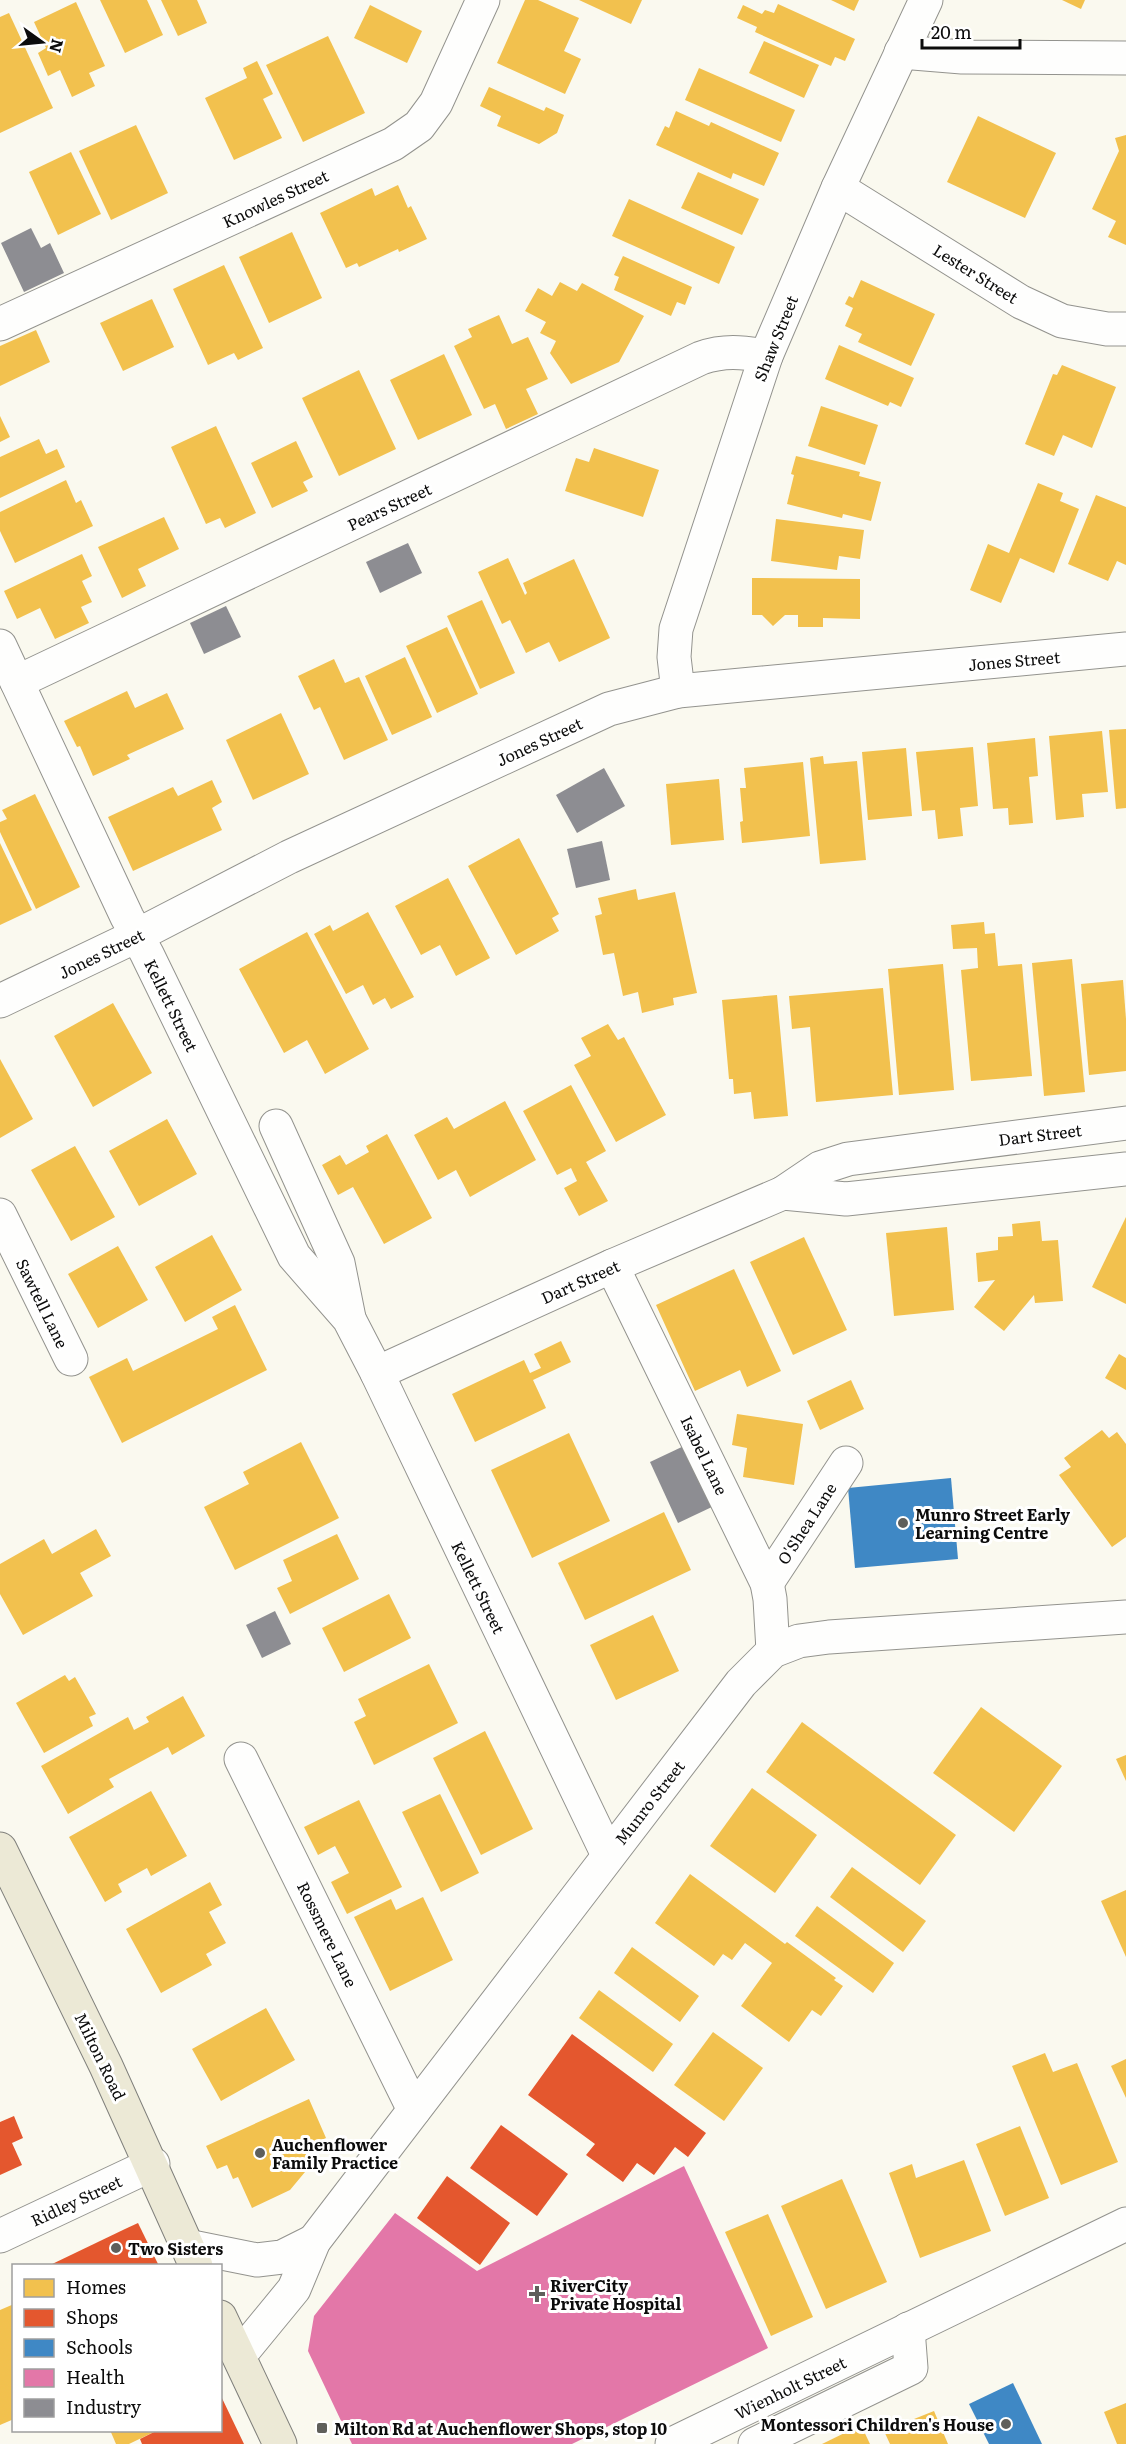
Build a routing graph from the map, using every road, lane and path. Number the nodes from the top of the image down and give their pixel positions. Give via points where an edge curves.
1 (483, 0) edge
2 (926, 0) edge
3 (901, 52) junction
4 (1126, 58) edge
5 (838, 188) junction
6 (0, 324) edge
7 (1126, 329) edge
8 (766, 356) junction
9 (0, 646) edge
10 (1126, 649) edge
11 (17, 682) junction
12 (678, 691) junction
13 (136, 936) junction
14 (0, 1001) edge
15 (1126, 1123) edge
16 (276, 1126) dead end
17 (1126, 1168) edge
18 (783, 1193) junction
19 (0, 1215) edge
20 (612, 1266) junction
21 (349, 1319) junction
22 (71, 1359) dead end
23 (377, 1373) junction
24 (846, 1463) dead end
25 (767, 1582) junction
26 (1126, 1617) edge
27 (773, 1651) junction
28 (241, 1759) dead end
29 (0, 1849) edge
30 (608, 1856) junction
31 (414, 2110) junction
32 (153, 2164) junction
33 (1126, 2223) edge
34 (0, 2236) edge
35 (314, 2241) junction
36 (192, 2256) edge
37 (222, 2321) edge
38 (908, 2329) junction
39 (239, 2356) junction
40 (280, 2444) edge
41 (672, 2444) edge
42 (755, 2444) edge

1 - 6 street, Knowles Street via 436,103 419,126 393,144
2 - 3 street, Shaw Street
3 - 4 street via 962,57
3 - 5 street, Shaw Street
5 - 7 street, Lester Street via 1021,302 1062,321
5 - 8 street, Shaw Street
8 - 11 street, Pears Street via 736,351 701,358
8 - 12 street, Shaw Street via 676,629
9 - 11 street, Kellett Street
10 - 12 street, Jones Street
11 - 13 street, Kellett Street
12 - 13 street, Jones Street via 609,709 289,857
13 - 14 street, Jones Street
13 - 21 street, Kellett Street via 294,1256
15 - 18 street, Dart Street via 848,1159 820,1168
16 - 21 street, Kellett Street via 338,1263
17 - 18 street, Dart Street via 846,1199
18 - 20 street, Dart Street
19 - 22 street, Sawtell Lane
20 - 23 street, Dart Street
20 - 25 street, Isabel Lane
21 - 23 street, Kellett Street
23 - 30 street, Kellett Street
24 - 25 street, O'Shea Lane
25 - 27 street, Isabel Lane
26 - 27 street, Munro Street via 829,1637 799,1641
27 - 30 street, Munro Street via 741,1683
28 - 31 street, Rossmere Lane
29 - 32 main road, Milton Road
30 - 31 street, Munro Street
31 - 35 street, Munro Street
32 - 34 street, Ridley Street
32 - 36 main road, Milton Road
33 - 38 street, Wienholt Street
35 - 36 street, Munro Street via 282,2257 257,2260
35 - 39 street, Munro Street via 294,2289
37 - 39 main road
38 - 41 street, Wienholt Street
38 - 42 street via 911,2368
39 - 40 main road

